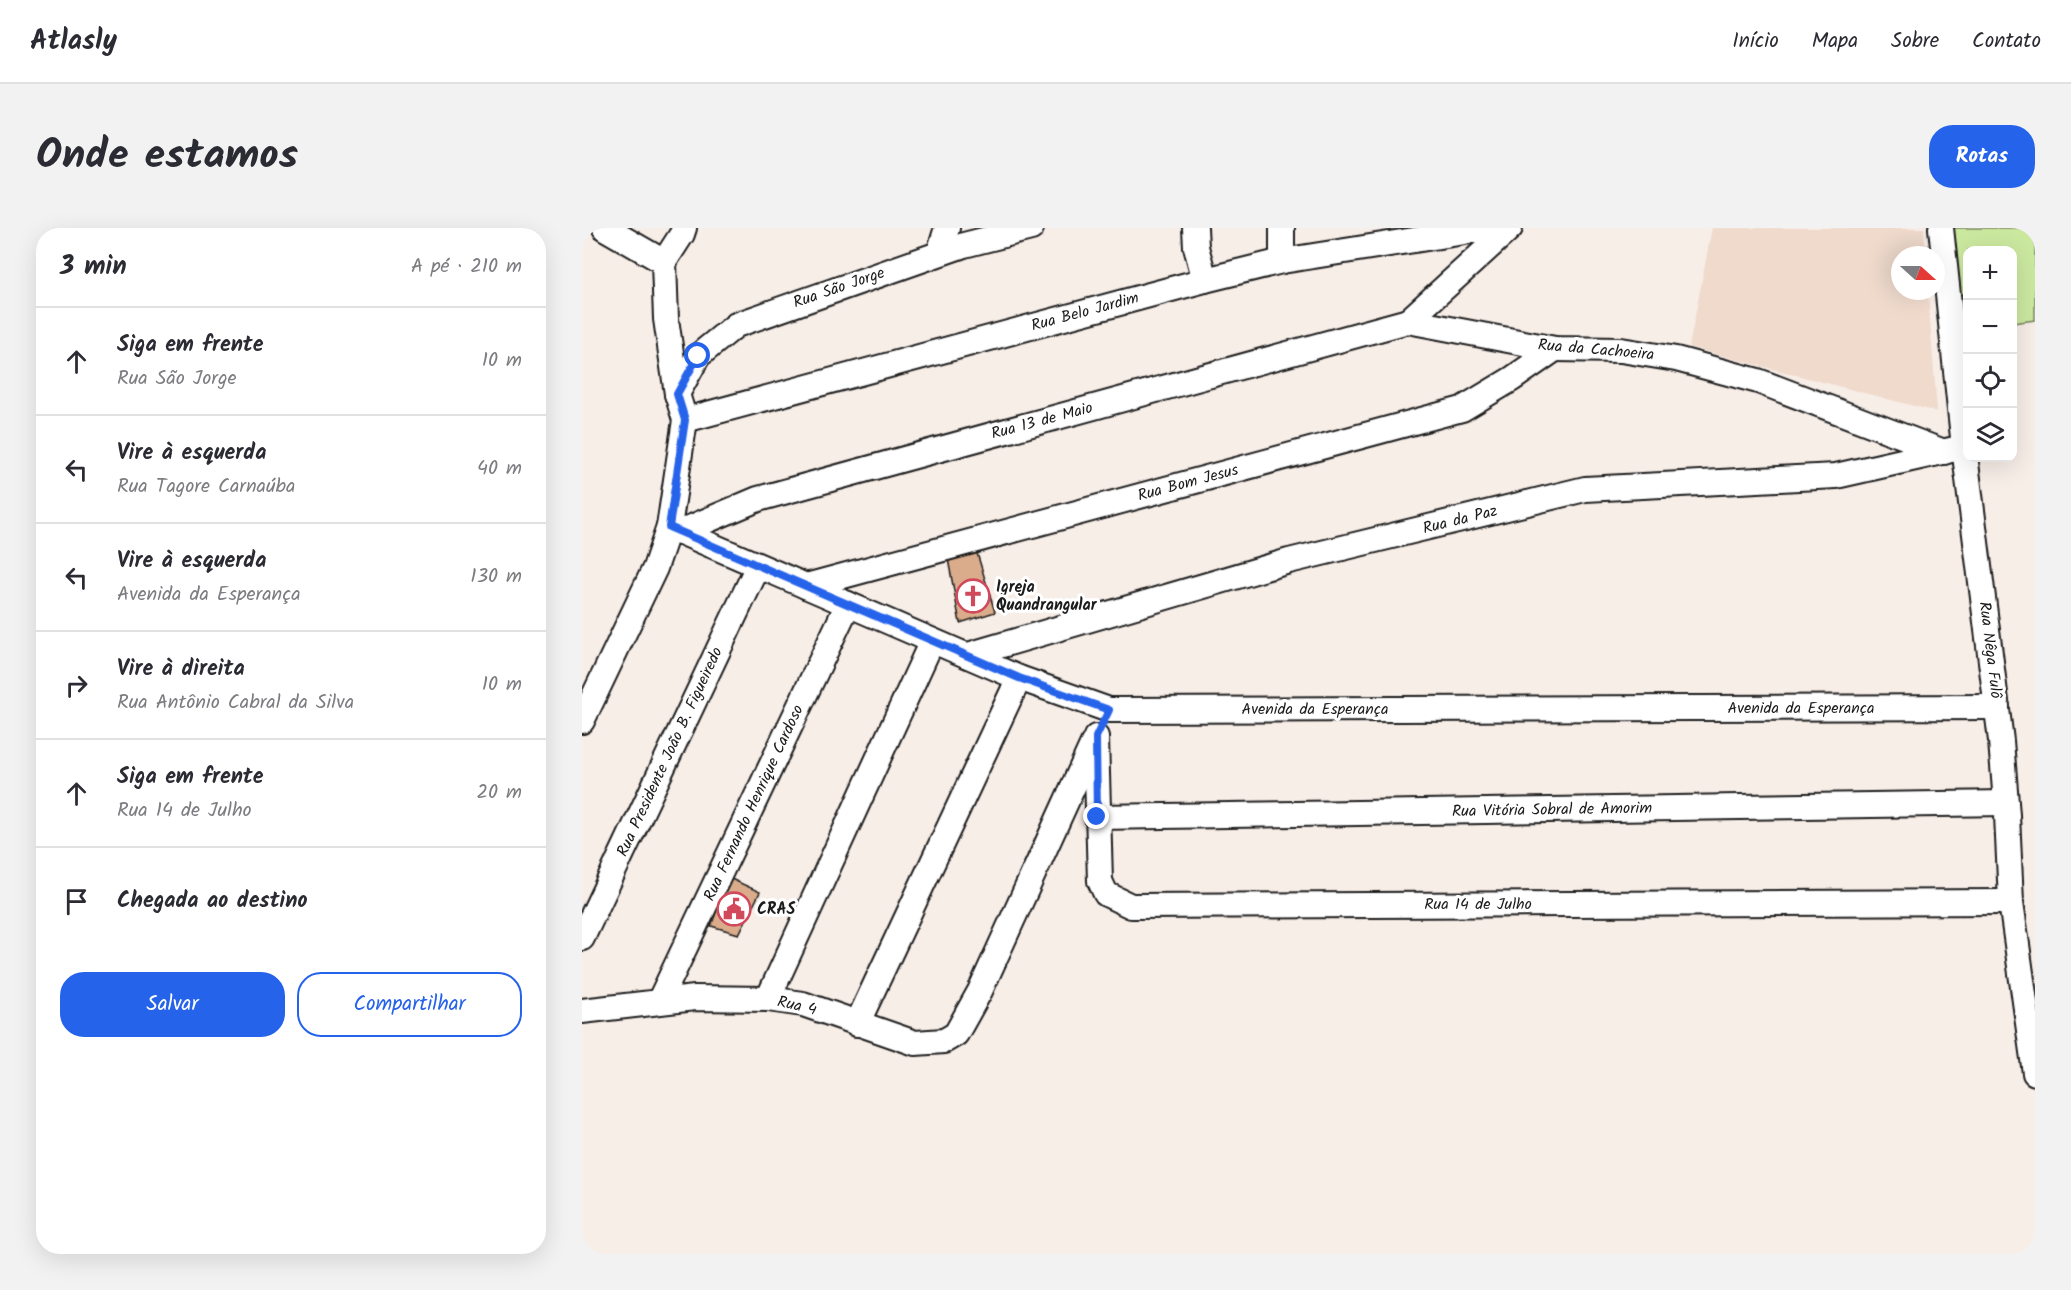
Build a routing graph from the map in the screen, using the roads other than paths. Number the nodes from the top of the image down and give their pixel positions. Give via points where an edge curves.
1 (605, 228) edge
2 (684, 228) edge
3 (947, 228) edge
4 (1031, 228) edge
5 (1195, 228) edge
6 (1282, 228) edge
7 (1490, 228) edge
8 (1510, 228) edge
9 (1941, 228) edge
10 (939, 253) junction
11 (1282, 261) junction
12 (664, 262) junction
13 (1205, 280) junction
14 (1408, 321) junction
15 (1555, 349) junction
16 (677, 394) junction
17 (685, 420) junction
18 (1954, 450) junction
19 (675, 530) junction
20 (758, 566) junction
21 (806, 586) junction
22 (848, 604) junction
23 (932, 641) junction
24 (968, 655) junction
25 (1019, 678) junction
26 (1997, 707) junction
27 (1109, 710) junction
28 (582, 721) edge
29 (1096, 737) junction
30 (2006, 803) junction
31 (1097, 817) junction
32 (2012, 902) junction
33 (582, 938) edge
34 (768, 999) junction
35 (659, 1002) junction
36 (582, 1011) edge
37 (857, 1024) junction
38 (2035, 1073) edge

1 - 12 street
2 - 12 street
3 - 10 street
4 - 10 street, Rua São Jorge
5 - 13 street
6 - 11 street
7 - 11 street, Rua Belo Jardim
8 - 14 street
9 - 18 street, Rua Nêga Fulô
10 - 16 street, Rua São Jorge via 736,325 698,356
11 - 13 street, Rua Belo Jardim
12 - 16 street via 666,319
13 - 17 street, Rua Belo Jardim
14 - 15 street, Rua da Cachoeira
14 - 19 street, Rua 13 de Maio via 758,499
15 - 18 street, Rua da Cachoeira via 1621,350 1676,359 1758,381
15 - 21 street, Rua Bom Jesus via 1462,409
16 - 17 street
17 - 19 street
18 - 24 street, Rua da Paz via 1836,476 1585,489 1289,561
18 - 26 street, Rua Nêga Fulô
19 - 20 street, Avenida da Esperança
19 - 28 street
20 - 21 street, Avenida da Esperança
20 - 33 street, Rua Presidente João B. Figueiredo
21 - 22 street, Avenida da Esperança
22 - 23 street, Avenida da Esperança
22 - 35 street, Rua Fernando Henrique Cardoso
23 - 24 street, Avenida da Esperança
23 - 34 street
24 - 25 street, Avenida da Esperança
25 - 27 street, Avenida da Esperança
25 - 37 street
26 - 27 street, Avenida da Esperança
26 - 30 street, Rua Nêga Fulô
27 - 29 street, Rua 4
29 - 31 street, Rua 14 de Julho
29 - 37 street, Rua 4 via 980,991 956,1034 944,1041 915,1043
30 - 31 street, Rua Vitória Sobral de Amorim
30 - 32 street, Rua Nêga Fulô
31 - 32 street, Rua 14 de Julho via 1100,882 1106,894 1131,906
32 - 38 street, Rua Nêga Fulô
34 - 35 street, Rua 4 via 695,998
34 - 37 street, Rua 4 via 803,1004
35 - 36 street, Rua 4

